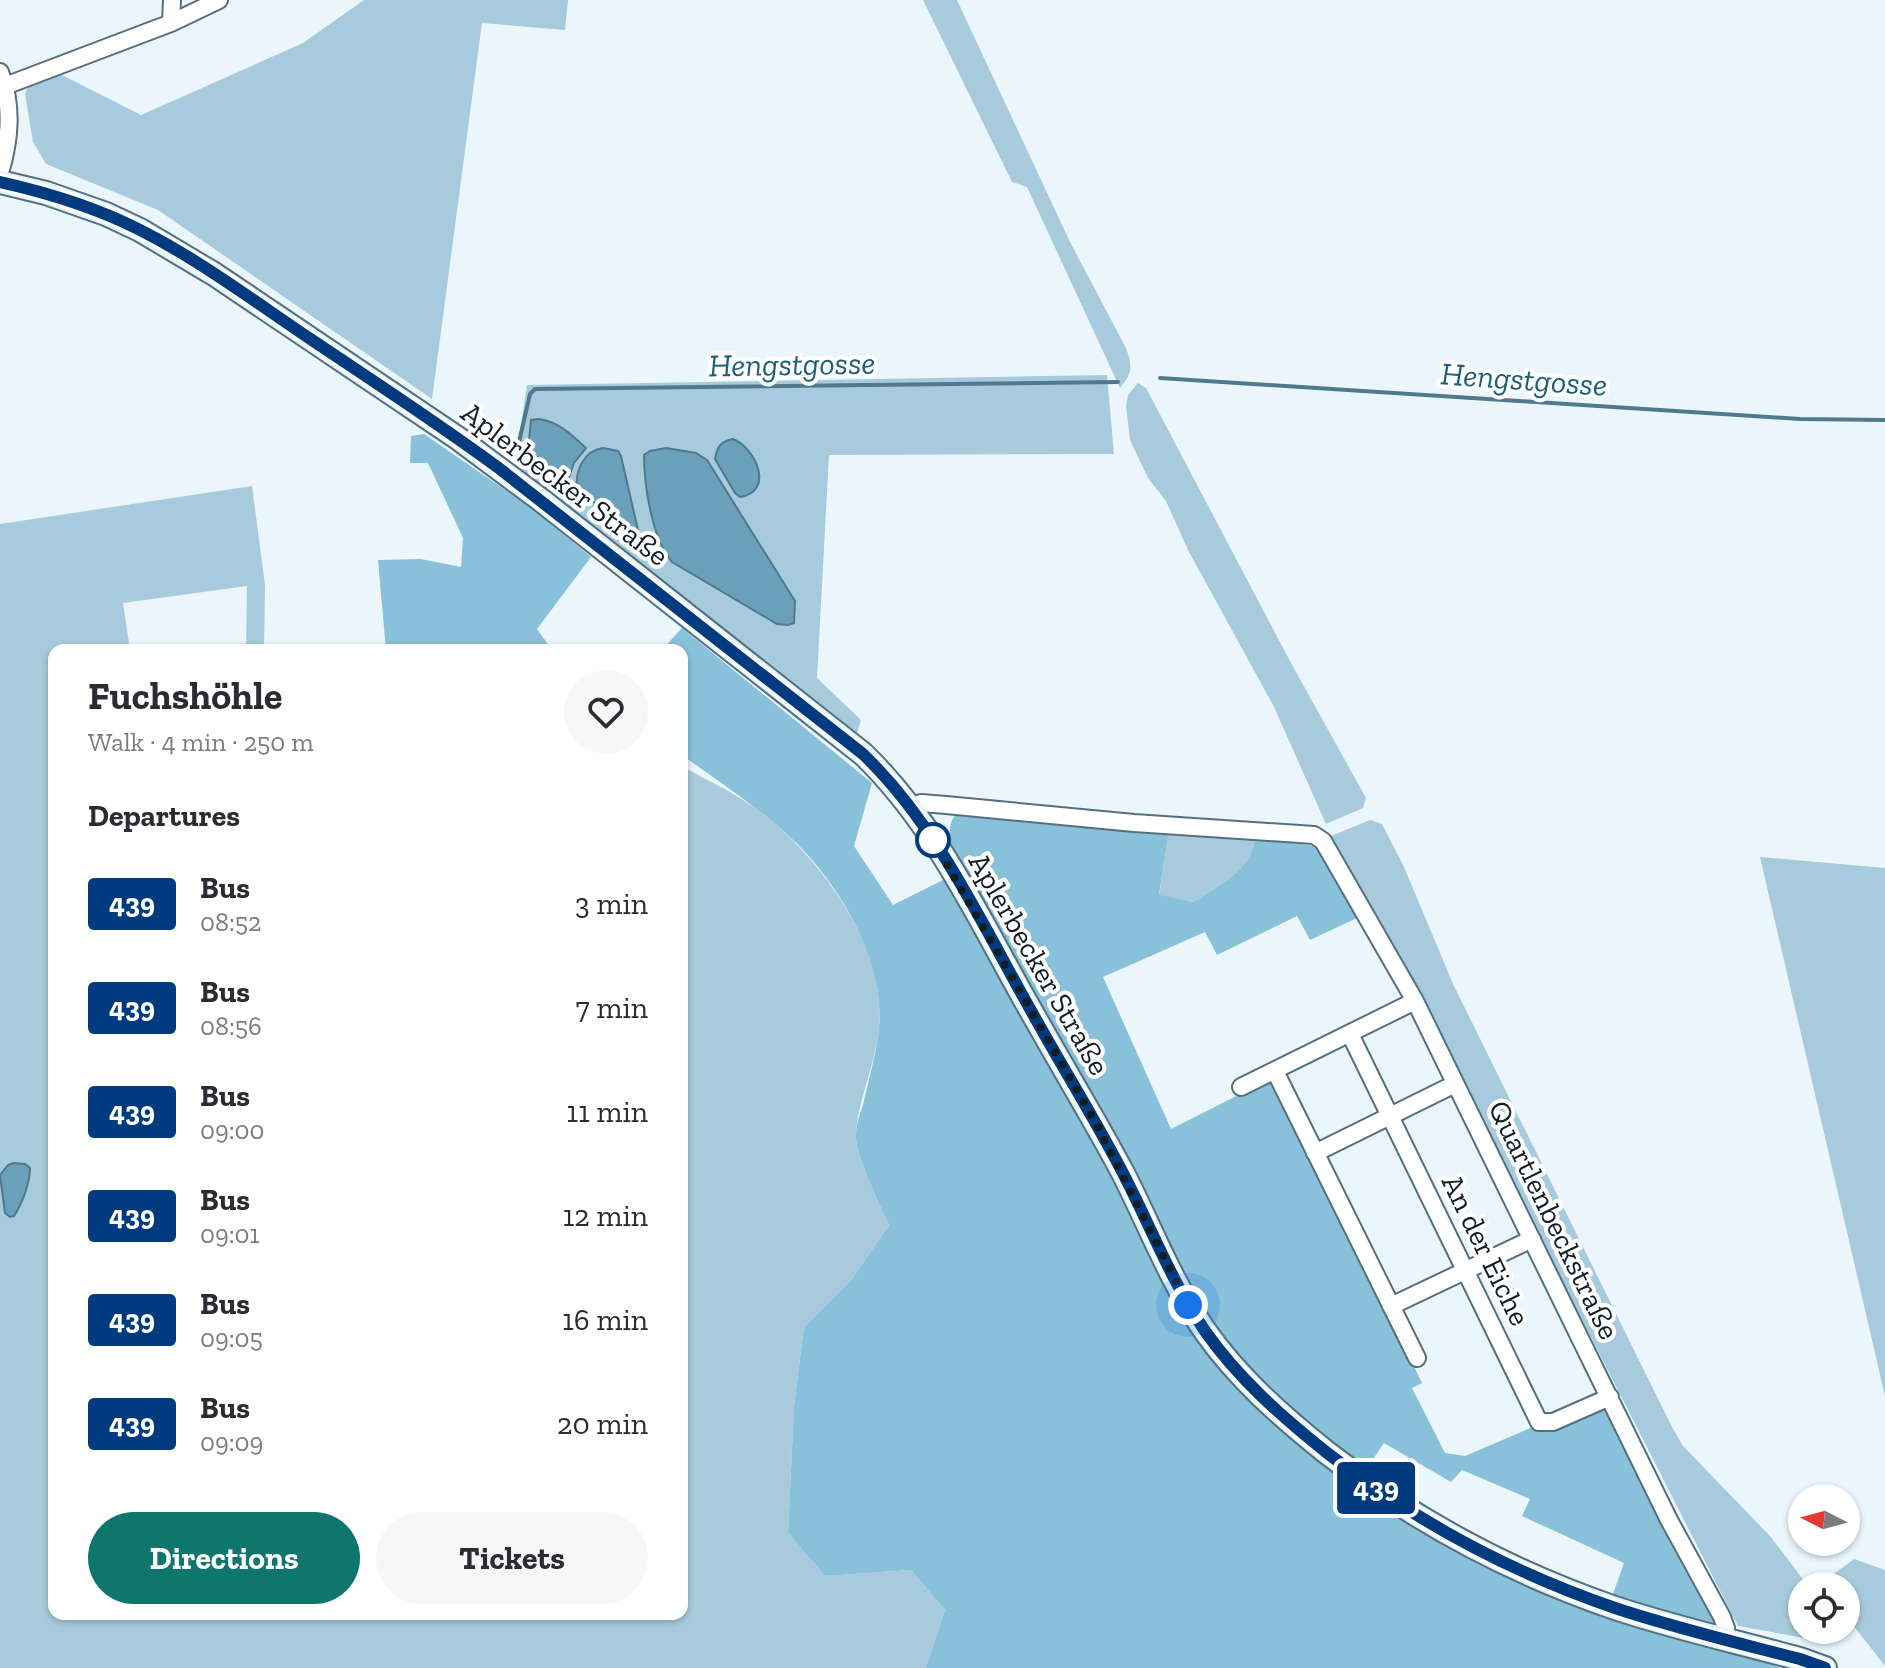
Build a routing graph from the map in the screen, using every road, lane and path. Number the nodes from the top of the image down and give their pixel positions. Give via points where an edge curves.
1 (172, 0) edge
2 (219, 0) edge
3 (171, 23) junction
4 (3, 79) edge
5 (0, 173) edge
6 (0, 182) edge
7 (910, 807) junction
8 (1415, 1001) junction
9 (1350, 1034) junction
10 (1275, 1071) junction
11 (1455, 1084) junction
12 (1241, 1087) dead end
13 (1389, 1116) junction
14 (1315, 1153) junction
15 (1532, 1239) junction
16 (1465, 1271) junction
17 (1391, 1306) junction
18 (1417, 1358) dead end
19 (1610, 1397) junction
20 (1723, 1638) junction
21 (1825, 1668) edge

1 - 3 street
2 - 3 street
3 - 4 street
4 - 5 street via 9,133
6 - 7 main road, Aplerbecker Straße via 46,193 140,230 447,430 863,754
7 - 8 street, Quartlenbeckstraße via 921,803 1314,835 1323,841
7 - 20 main road, Aplerbecker Straße via 1097,1125 1188,1305 1241,1375 1348,1469 1461,1542 1577,1594
8 - 9 street
8 - 11 street, Quartlenbeckstraße
9 - 10 street
9 - 13 street, An der Eiche
10 - 12 street
10 - 14 street
11 - 13 street
11 - 15 street, Quartlenbeckstraße
13 - 14 street
13 - 16 street, An der Eiche
14 - 17 street
15 - 16 street
15 - 19 street, Quartlenbeckstraße
16 - 17 street
16 - 19 street, An der Eiche via 1539,1422 1553,1422
17 - 18 street
19 - 20 street, Quartlenbeckstraße via 1722,1617
20 - 21 main road, Aplerbecker Straße

